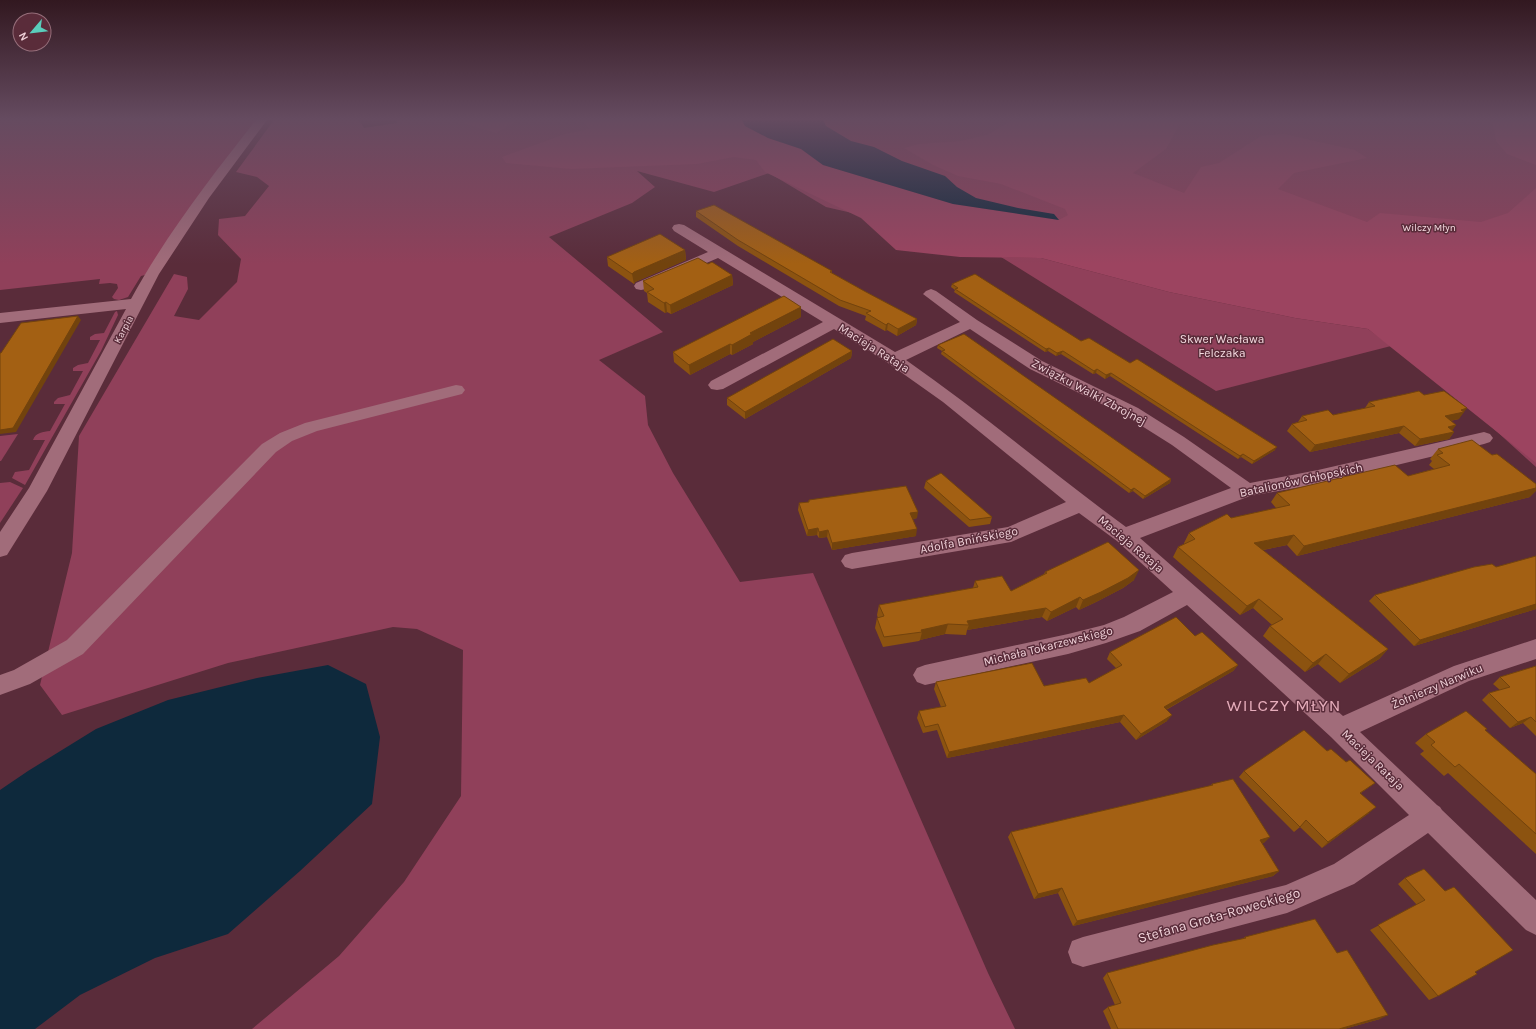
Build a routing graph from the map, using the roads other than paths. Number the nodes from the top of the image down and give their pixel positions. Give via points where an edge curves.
1 (226, 168) edge
2 (678, 228) dead end
3 (717, 253) junction
4 (641, 286) dead end
5 (931, 294) dead end
6 (137, 303) junction
7 (0, 318) edge
8 (834, 323) junction
9 (970, 323) junction
10 (894, 359) junction
11 (717, 384) dead end
12 (456, 390) dead end
13 (1484, 438) dead end
14 (1246, 490) junction
15 (1081, 504) junction
16 (1124, 536) junction
17 (0, 549) edge
18 (852, 561) dead end
19 (1189, 594) junction
20 (1536, 649) edge
21 (925, 675) dead end
22 (0, 685) edge
23 (1340, 728) junction
24 (1431, 816) junction
25 (1536, 920) edge
26 (1083, 952) dead end

1 - 6 street, Karpia via 159,263
2 - 3 street, Macieja Rataja
3 - 4 street
3 - 8 street, Macieja Rataja
5 - 9 street, Związku Walki Zbrojnej
6 - 7 street
6 - 17 street, Karpia via 38,491
8 - 10 street, Macieja Rataja
8 - 11 street
9 - 10 street
9 - 14 street, Związku Walki Zbrojnej via 1036,365 1132,412 1178,441
10 - 15 street, Macieja Rataja via 948,398
12 - 22 street via 311,427 286,437 269,448 75,647 22,677
13 - 14 street, Batalionów Chłopskich via 1318,477
14 - 16 street, Batalionów Chłopskich
15 - 16 street, Macieja Rataja
15 - 18 street, Adolfa Bnińskiego via 1011,534
16 - 19 street, Macieja Rataja
19 - 21 street, Michała Tokarzewskiego via 1132,624 1106,634
19 - 23 street, Macieja Rataja
20 - 23 street, Żołnierzy Narwiku via 1462,673
23 - 24 street, Macieja Rataja
24 - 25 street, Macieja Rataja
24 - 26 street, Stefana Grota-Roweckiego via 1344,874 1287,899

